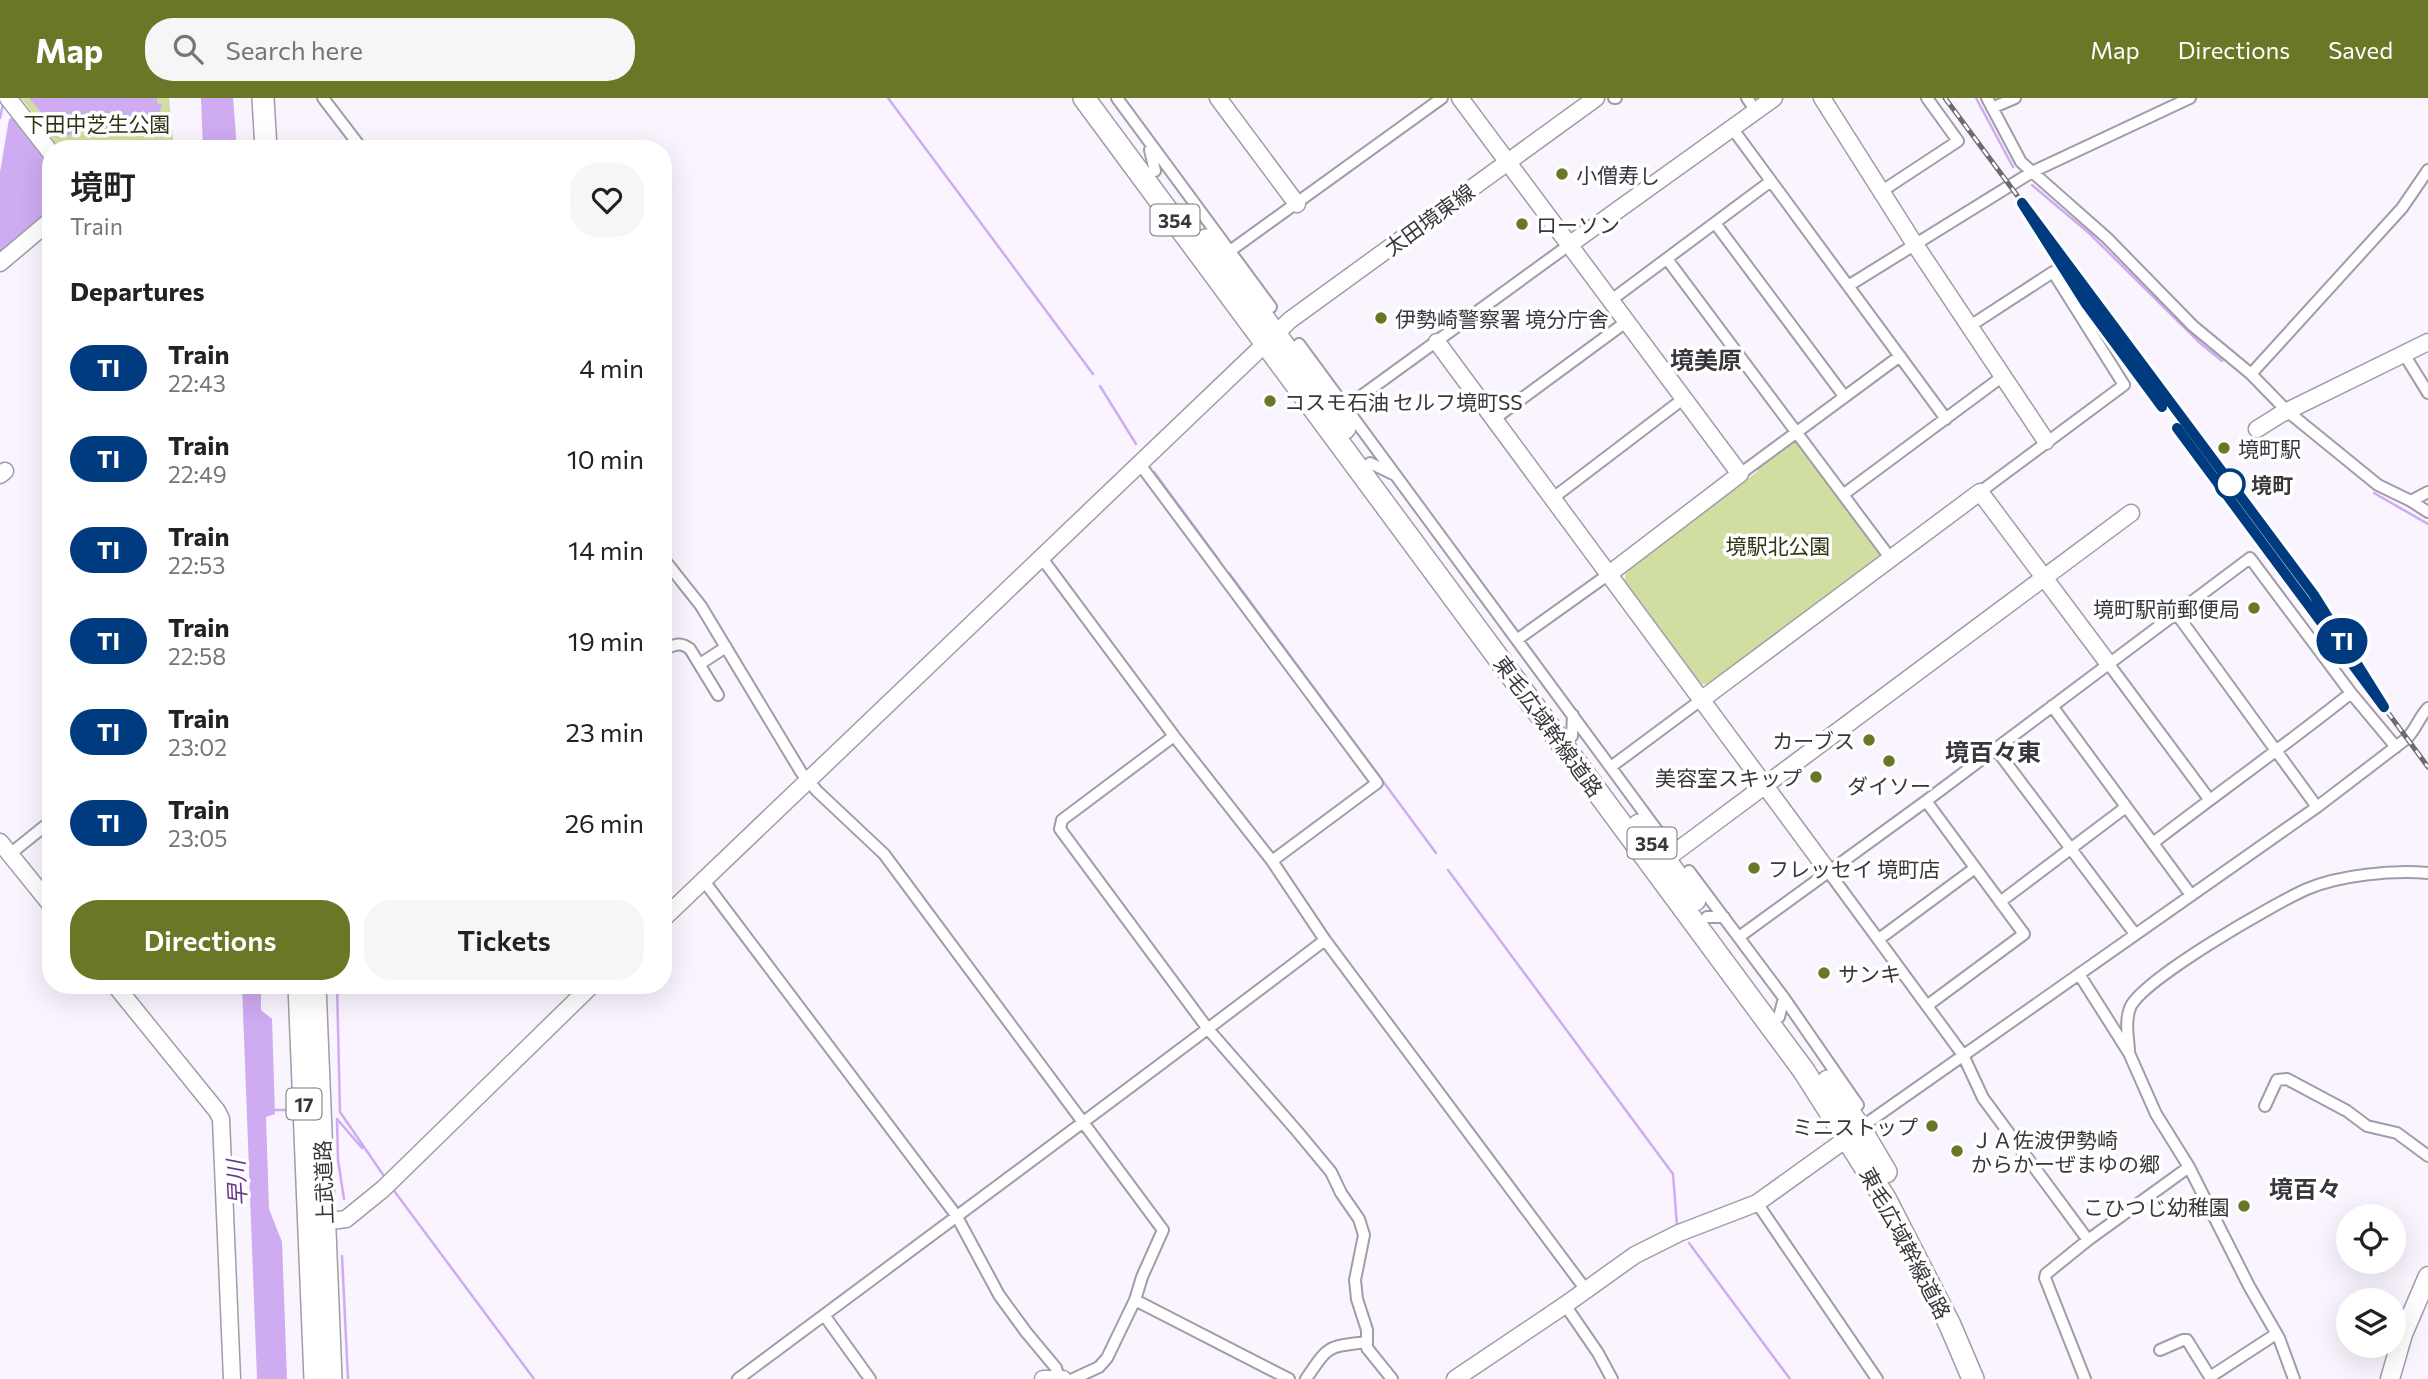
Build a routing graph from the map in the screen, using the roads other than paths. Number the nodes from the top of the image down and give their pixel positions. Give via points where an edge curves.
1 (8, 98) edge
2 (263, 98) edge
3 (277, 98) edge
4 (323, 98) edge
5 (1084, 98) edge
6 (1100, 98) edge
7 (1116, 98) edge
8 (1218, 98) edge
9 (1442, 98) edge
10 (1460, 98) edge
11 (1596, 98) edge
12 (1773, 98) edge
13 (1822, 98) edge
14 (1927, 98) edge
15 (2015, 98) edge
16 (2182, 100) edge
17 (1990, 103) edge
18 (1751, 104) edge
19 (1732, 128) junction
20 (265, 140) edge
21 (279, 140) edge
22 (355, 140) edge
23 (42, 141) edge
24 (1150, 143) junction
25 (1507, 163) junction
26 (2428, 170) edge
27 (1155, 171) junction
28 (2032, 172) junction
29 (1771, 181) junction
30 (1882, 191) junction
31 (1297, 204) junction
32 (1715, 223) junction
33 (42, 228) edge
34 (1914, 243) junction
35 (1569, 245) junction
36 (1230, 251) junction
37 (1667, 259) junction
38 (0, 263) edge
39 (1848, 286) junction
40 (1610, 301) junction
41 (1270, 307) dead end
42 (1626, 322) junction
43 (1970, 326) junction
44 (1270, 338) junction
45 (1437, 342) junction
46 (2428, 342) edge
47 (1299, 344) dead end
48 (2404, 354) junction
49 (1900, 356) junction
50 (2251, 374) junction
51 (2003, 376) junction
52 (2428, 393) edge
53 (1844, 396) junction
54 (1683, 399) junction
55 (1346, 407) junction
56 (2281, 415) junction
57 (1494, 419) junction
58 (1946, 419) junction
59 (2257, 429) dead end
60 (1798, 433) junction
61 (2046, 441) junction
62 (1139, 463) junction
63 (1370, 463) junction
64 (1740, 474) junction
65 (1396, 475) junction
66 (1980, 492) junction
67 (2428, 492) edge
68 (1844, 494) junction
69 (1553, 498) junction
70 (2411, 501) junction
71 (2428, 512) edge
72 (2131, 513) dead end
73 (1041, 557) junction
74 (1891, 559) junction
75 (672, 569) edge
76 (1609, 574) junction
77 (2044, 578) junction
78 (2176, 613) junction
79 (1518, 639) junction
80 (672, 646) edge
81 (726, 647) junction
82 (2108, 663) junction
83 (700, 664) junction
84 (2351, 693) junction
85 (718, 695) dead end
86 (1702, 700) junction
87 (2052, 706) junction
88 (2428, 708) edge
89 (1573, 725) junction
90 (1174, 736) junction
91 (2396, 747) junction
92 (1995, 748) junction
93 (2277, 752) junction
94 (1612, 766) junction
95 (807, 780) junction
96 (1765, 786) junction
97 (2209, 799) junction
98 (1926, 801) junction
99 (2126, 807) junction
100 (2317, 807) junction
101 (42, 826) edge
102 (1660, 833) dead end
103 (2153, 843) junction
104 (5, 848) edge
105 (2070, 849) junction
106 (1272, 861) junction
107 (1659, 864) junction
108 (1975, 868) junction
109 (1689, 871) dead end
110 (1828, 871) junction
111 (2428, 873) edge
112 (704, 881) junction
113 (42, 894) edge
114 (2191, 895) junction
115 (2000, 902) junction
116 (672, 911) edge
117 (1716, 917) junction
118 (2134, 934) junction
119 (1739, 937) junction
120 (1879, 939) junction
121 (1325, 940) junction
122 (2079, 974) junction
123 (122, 994) edge
124 (300, 994) edge
125 (314, 994) edge
126 (583, 994) edge
127 (1928, 1005) junction
128 (1781, 1008) junction
129 (1208, 1029) junction
130 (2129, 1053) junction
131 (1964, 1055) junction
132 (1858, 1105) dead end
133 (2265, 1106) dead end
134 (1083, 1124) junction
135 (1854, 1133) junction
136 (2428, 1156) edge
137 (2189, 1167) junction
138 (1757, 1203) junction
139 (956, 1215) junction
140 (317, 1223) junction
141 (2088, 1240) junction
142 (2428, 1276) edge
143 (1586, 1290) junction
144 (1135, 1300) junction
145 (1565, 1305) junction
146 (824, 1315) junction
147 (2276, 1334) junction
148 (1367, 1342) junction
149 (2160, 1350) dead end
150 (232, 1379) edge
151 (316, 1379) edge
152 (331, 1379) edge
153 (738, 1379) edge
154 (870, 1379) edge
155 (1043, 1379) edge
156 (1061, 1379) edge
157 (1073, 1379) edge
158 (1289, 1379) edge
159 (1306, 1379) edge
160 (1392, 1379) edge
161 (1455, 1379) edge
162 (1612, 1379) edge
163 (1877, 1379) edge
164 (1973, 1379) edge
165 (1985, 1379) edge
166 (2085, 1379) edge
167 (2294, 1379) edge
168 (2390, 1379) edge

1 - 23 street
2 - 20 highway
3 - 21 highway
4 - 22 street
5 - 44 highway, 東毛広域幹線道路 / 354
6 - 27 highway, 東毛広域幹線道路 / 354
7 - 24 street
8 - 31 street
9 - 31 street
10 - 25 street
11 - 25 street, 太田境東線
12 - 18 street
13 - 30 street
14 - 30 street via 1958,141
15 - 17 street
16 - 28 street
17 - 28 street via 2021,162
18 - 19 street
19 - 29 street
19 - 35 street
24 - 27 street
24 - 36 street
25 - 35 street
25 - 44 street, 太田境東線
26 - 50 street via 2402,208
27 - 44 highway, 東毛広域幹線道路 / 354
28 - 34 street
28 - 50 street via 2107,238 2193,326
29 - 32 street
29 - 39 street
30 - 34 street
31 - 36 street
32 - 37 street
32 - 53 street
33 - 38 street
34 - 39 street
34 - 43 street
35 - 40 street
35 - 45 street
36 - 41 street
37 - 40 street
37 - 60 street
39 - 49 street
40 - 42 street
42 - 54 street
42 - 57 street
43 - 51 street
43 - 61 street via 2053,272 2124,385
44 - 62 street, 太田境東線
44 - 63 highway, 東毛広域幹線道路 / 354
44 - 107 highway, 東毛広域幹線道路 / 354
45 - 55 street
45 - 57 street
46 - 48 street
47 - 55 street
48 - 52 street
48 - 56 street
49 - 53 street
49 - 58 street
50 - 56 street
51 - 58 street
51 - 61 street
53 - 60 street
54 - 64 street
54 - 69 street
55 - 65 street
56 - 59 street
56 - 70 street via 2378,485
57 - 69 street
58 - 68 street
60 - 64 street
60 - 68 street
61 - 66 street
62 - 73 street, 太田境東線
62 - 106 street via 1377,783
63 - 65 street
63 - 89 highway, 東毛広域幹線道路 / 354
64 - 76 street
65 - 79 street
66 - 74 street
66 - 77 street
67 - 70 street
68 - 74 street
69 - 76 street
70 - 71 street
72 - 77 street
73 - 90 street
73 - 95 street, 太田境東線
74 - 86 street
75 - 81 street
76 - 79 street
76 - 86 street
77 - 82 street
77 - 96 street
78 - 82 street
78 - 84 street via 2250,558
78 - 93 street
79 - 89 street
80 - 83 street via 685,645
81 - 83 street
81 - 95 street
82 - 87 street
82 - 97 street
83 - 85 street
84 - 91 street
84 - 93 street
86 - 94 street
86 - 96 street
87 - 92 street
87 - 99 street
88 - 91 street via 2413,732
89 - 94 street
89 - 107 highway, 東毛広域幹線道路 / 354
90 - 106 street
90 - 129 street via 1059,825
91 - 100 street
92 - 98 street
92 - 105 street
93 - 97 street
93 - 100 street
94 - 102 street
95 - 112 street, 太田境東線
95 - 134 street via 884,854
96 - 107 street
96 - 110 street
97 - 103 street
98 - 108 street
98 - 110 street
99 - 103 street
99 - 105 street
100 - 114 street
101 - 104 street
103 - 114 street
104 - 113 street
105 - 115 street
105 - 118 street
106 - 121 street
107 - 117 highway, 東毛広域幹線道路 / 354
107 - 135 highway, 東毛広域幹線道路 / 354 via 1770,1024
108 - 115 street
108 - 120 street
109 - 117 street
110 - 119 street
110 - 120 street
111 - 130 street via 2360,876 2308,889 2229,933 2155,981 2130,1007
112 - 116 street, 太田境東線
112 - 139 street
114 - 118 street
115 - 127 street via 2024,934
117 - 119 street
117 - 128 highway, 東毛広域幹線道路 / 354
118 - 122 street
119 - 128 street
120 - 127 street
121 - 129 street
121 - 143 street
122 - 130 street
122 - 131 street
123 - 150 street via 221,1119
124 - 140 highway, 上武道路 / 17
125 - 140 highway, 上武道路 / 17
126 - 140 street via 387,1185 346,1219
127 - 131 street
128 - 132 street
128 - 135 highway, 東毛広域幹線道路 / 354
129 - 134 street
129 - 148 street via 1331,1172 1359,1219 1364,1235 1355,1280
130 - 137 street via 2156,1114
131 - 135 street
131 - 141 street via 1983,1098
133 - 136 street via 2277,1080 2287,1079 2367,1126 2397,1133
134 - 139 street
134 - 144 street via 1163,1230
135 - 138 street
135 - 164 highway, 東毛広域幹線道路 / 354
135 - 165 highway, 東毛広域幹線道路 / 354 via 1898,1193
137 - 141 street
137 - 147 street
138 - 143 street via 1635,1255
138 - 163 street
139 - 146 street
139 - 156 street via 999,1295
140 - 151 highway, 上武道路 / 17
140 - 152 highway, 上武道路 / 17
141 - 166 street via 2045,1278
142 - 168 main road
143 - 145 street
144 - 157 street via 1103,1364
144 - 158 street
145 - 161 street
145 - 162 street
146 - 153 street
146 - 154 street
147 - 149 street via 2210,1377 2187,1340
147 - 167 street
148 - 159 street via 1331,1347
148 - 160 street via 1369,1352
155 - 156 street

